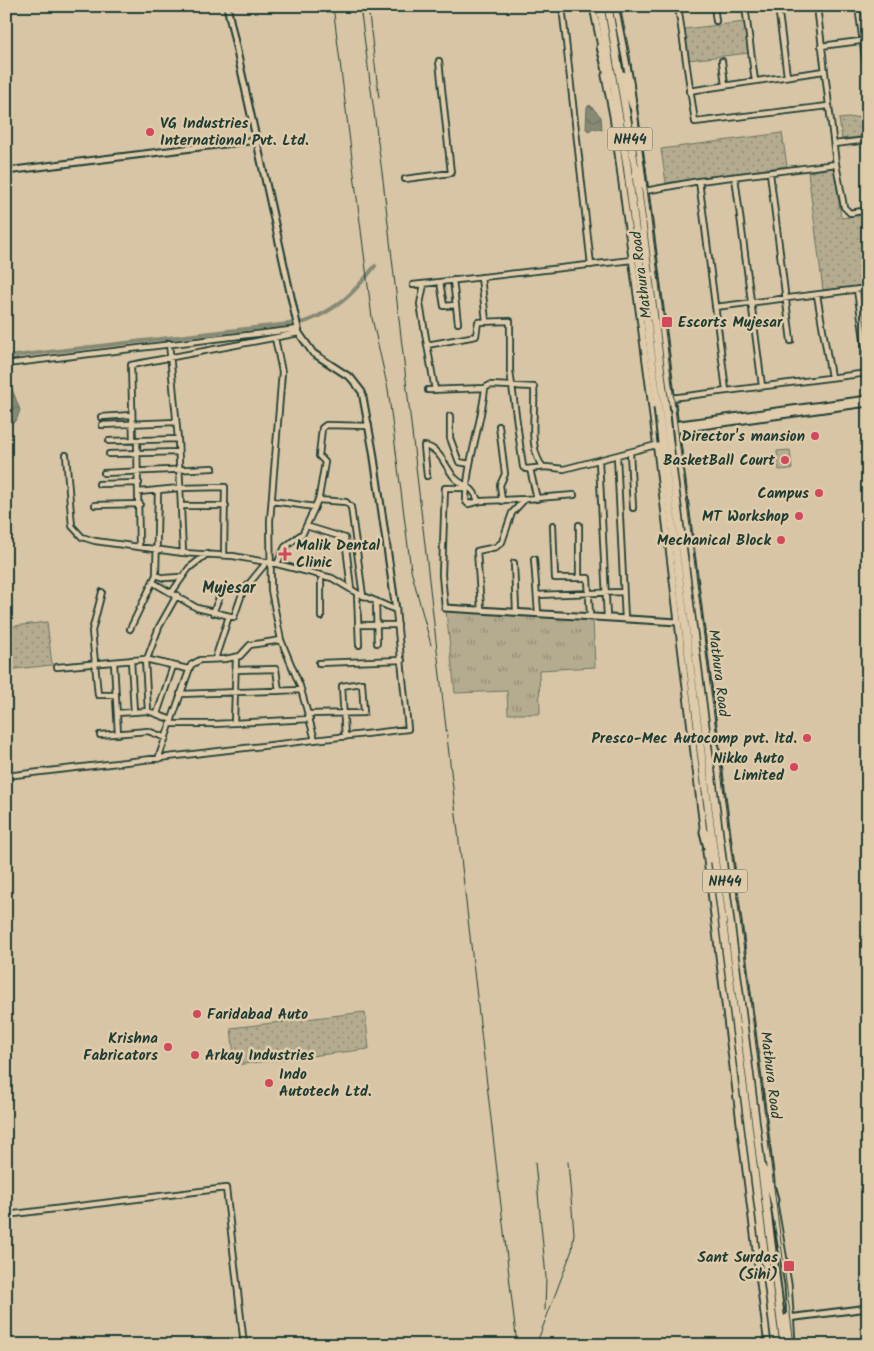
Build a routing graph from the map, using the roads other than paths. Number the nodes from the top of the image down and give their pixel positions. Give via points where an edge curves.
1 (227, 6) edge
2 (562, 6) edge
3 (593, 6) edge
4 (600, 6) edge
5 (608, 6) edge
6 (615, 6) edge
7 (678, 6) edge
8 (714, 6) edge
9 (745, 6) edge
10 (778, 6) edge
11 (817, 6) edge
12 (858, 6) edge
13 (716, 21) dead end
14 (865, 40) edge
15 (601, 46) junction
16 (821, 46) junction
17 (439, 61) dead end
18 (722, 61) dead end
19 (618, 63) junction
20 (824, 71) junction
21 (787, 76) junction
22 (755, 81) junction
23 (868, 81) edge
24 (725, 85) junction
25 (689, 91) junction
26 (633, 106) junction
27 (828, 106) junction
28 (619, 110) junction
29 (257, 140) junction
30 (868, 140) edge
31 (834, 144) junction
32 (836, 164) junction
33 (640, 168) junction
34 (6, 171) edge
35 (770, 173) junction
36 (735, 177) junction
37 (405, 179) dead end
38 (699, 181) junction
39 (645, 191) junction
40 (868, 210) edge
41 (641, 215) junction
42 (632, 260) junction
43 (591, 265) junction
44 (481, 277) junction
45 (453, 280) junction
46 (440, 282) junction
47 (424, 284) junction
48 (413, 285) dead end
49 (868, 288) edge
50 (856, 290) junction
51 (817, 295) junction
52 (786, 298) junction
53 (752, 303) junction
54 (456, 305) junction
55 (716, 307) junction
56 (486, 321) junction
57 (458, 323) dead end
58 (298, 330) junction
59 (275, 338) junction
60 (791, 341) dead end
61 (169, 343) junction
62 (427, 345) junction
63 (170, 359) junction
64 (6, 364) edge
65 (868, 367) edge
66 (868, 373) edge
67 (831, 377) junction
68 (513, 385) junction
69 (762, 386) junction
70 (485, 388) junction
71 (428, 390) dead end
72 (435, 390) junction
73 (726, 390) junction
74 (671, 398) junction
75 (868, 399) edge
76 (868, 403) edge
77 (132, 415) junction
78 (450, 416) dead end
79 (101, 417) dead end
80 (176, 422) junction
81 (132, 423) junction
82 (102, 425) dead end
83 (369, 426) junction
84 (499, 426) dead end
85 (674, 427) junction
86 (654, 430) junction
87 (178, 439) junction
88 (135, 440) junction
89 (109, 441) dead end
90 (656, 445) junction
91 (178, 452) junction
92 (630, 452) junction
93 (137, 453) junction
94 (109, 454) dead end
95 (66, 455) dead end
96 (616, 456) junction
97 (598, 461) junction
98 (470, 464) junction
99 (543, 467) junction
100 (213, 468) dead end
101 (530, 469) junction
102 (138, 470) junction
103 (179, 470) junction
104 (104, 473) dead end
105 (427, 476) dead end
106 (139, 483) junction
107 (98, 484) dead end
108 (467, 486) junction
109 (180, 488) junction
110 (158, 490) junction
111 (139, 492) junction
112 (574, 495) dead end
113 (525, 499) junction
114 (537, 499) junction
115 (318, 500) junction
116 (272, 501) junction
117 (478, 501) junction
118 (502, 501) junction
119 (140, 504) junction
120 (95, 505) dead end
121 (181, 506) junction
122 (226, 506) junction
123 (315, 507) junction
124 (633, 508) dead end
125 (553, 525) dead end
126 (579, 525) dead end
127 (306, 526) junction
128 (139, 546) junction
129 (158, 549) junction
130 (183, 553) junction
131 (207, 554) junction
132 (224, 555) junction
133 (534, 559) dead end
134 (266, 563) junction
135 (514, 563) dead end
136 (274, 564) junction
137 (156, 575) junction
138 (321, 576) junction
139 (180, 578) junction
140 (579, 578) junction
141 (154, 583) junction
142 (351, 589) junction
143 (102, 592) dead end
144 (172, 592) junction
145 (622, 592) junction
146 (221, 593) dead end
147 (357, 593) junction
148 (605, 593) junction
149 (589, 594) junction
150 (537, 595) junction
151 (177, 596) junction
152 (363, 596) junction
153 (376, 601) junction
154 (445, 608) joint
155 (687, 608) junction
156 (481, 609) junction
157 (396, 610) junction
158 (516, 611) junction
159 (213, 613) junction
160 (538, 613) junction
161 (229, 616) junction
162 (590, 616) junction
163 (321, 617) dead end
164 (607, 617) junction
165 (625, 619) junction
166 (678, 622) junction
167 (358, 625) junction
168 (398, 625) junction
169 (377, 626) junction
170 (130, 629) dead end
171 (281, 640) junction
172 (377, 643) dead end
173 (359, 645) dead end
174 (236, 657) junction
175 (146, 659) junction
176 (215, 659) junction
177 (131, 660) junction
178 (402, 660) junction
179 (114, 662) junction
180 (319, 663) dead end
181 (95, 664) junction
182 (173, 666) junction
183 (57, 667) dead end
184 (188, 669) junction
185 (235, 670) junction
186 (301, 690) junction
187 (279, 692) junction
188 (180, 694) junction
189 (235, 694) junction
190 (116, 695) junction
191 (148, 711) junction
192 (134, 712) junction
193 (117, 713) junction
194 (157, 714) junction
195 (343, 714) junction
196 (309, 716) junction
197 (171, 722) junction
198 (234, 723) junction
199 (118, 734) junction
200 (100, 735) dead end
201 (345, 737) junction
202 (166, 738) junction
203 (315, 740) junction
204 (158, 759) junction
205 (6, 776) edge
206 (704, 832) junction
207 (716, 873) junction
208 (767, 1154) junction
209 (761, 1164) junction
210 (774, 1200) junction
211 (6, 1215) edge
212 (868, 1308) edge
213 (786, 1318) junction
214 (244, 1345) edge
215 (768, 1345) edge
216 (776, 1345) edge
217 (785, 1345) edge
218 (792, 1345) edge

1 - 29 street
2 - 43 street
3 - 15 main road, Mathura Road
4 - 28 highway, NH44
5 - 19 highway, NH44
6 - 26 main road, Mathura Road
7 - 25 street
8 - 13 street
9 - 22 street
10 - 21 street
11 - 16 street
12 - 14 street
14 - 16 street
14 - 23 street
15 - 28 highway
15 - 42 main road, Mathura Road
16 - 20 street
17 - 37 street via 451,173
18 - 24 street
19 - 26 highway
19 - 41 highway, Mathura Road / NH44
20 - 21 street
20 - 27 street
21 - 22 street
22 - 24 street
24 - 25 street
25 - 27 street via 697,123
26 - 33 main road, Mathura Road
27 - 31 street
28 - 155 highway, NH44, bridge
29 - 34 street
29 - 58 street
30 - 31 street
31 - 32 street
32 - 35 street
32 - 40 street via 845,211
33 - 39 main road, Mathura Road
33 - 41 highway
35 - 36 street
35 - 52 street
36 - 38 street
36 - 53 street
38 - 39 street
38 - 55 street
39 - 74 main road, Mathura Road
41 - 155 highway, NH44, bridge
42 - 43 street
42 - 86 main road, Mathura Road
43 - 44 street
44 - 45 street
44 - 56 street
45 - 46 street
45 - 54 street
46 - 47 street
46 - 54 street via 444,306
47 - 48 street
47 - 62 street via 420,304
49 - 50 street
50 - 51 street
50 - 65 street
51 - 52 street
51 - 67 street
52 - 53 street
52 - 60 street
53 - 55 street
53 - 69 street
54 - 57 street
55 - 73 street
56 - 62 street via 477,322 476,336
56 - 68 street via 510,321
58 - 59 street
58 - 61 street
58 - 83 street via 313,353 358,385
59 - 63 street
59 - 116 street via 282,372
61 - 63 street
61 - 64 street
62 - 72 street
63 - 77 street via 130,366
63 - 80 street
66 - 67 street
67 - 69 street
68 - 70 street
68 - 99 street via 534,388 533,433
68 - 101 street via 523,466
69 - 73 street
70 - 72 street
70 - 98 street
71 - 72 street
73 - 74 street
74 - 85 main road, Mathura Road
75 - 85 street
76 - 85 street
77 - 79 street
77 - 81 street
78 - 98 street via 451,443 459,462
80 - 81 street
80 - 87 street
81 - 82 street
81 - 88 street
83 - 115 street via 322,428 319,456 325,462
83 - 157 street
84 - 118 street via 505,474 500,484
85 - 86 street
85 - 208 main road, Mathura Road
86 - 90 main road, Mathura Road
87 - 88 street
87 - 91 street
88 - 89 street
88 - 93 street
90 - 92 street
90 - 166 main road, Mathura Road
91 - 93 street
91 - 103 street
92 - 96 street
92 - 124 street
93 - 94 street
93 - 102 street
95 - 128 street via 74,531 88,540
96 - 97 street
96 - 145 street
97 - 99 street via 564,469
97 - 148 street
98 - 108 street
99 - 101 street
100 - 103 street
101 - 114 street
102 - 103 street
102 - 104 street
102 - 106 street
103 - 109 street
105 - 108 street via 424,446 436,451 454,476
106 - 107 street
106 - 111 street
108 - 117 street via 475,491
108 - 117 street via 467,504
108 - 154 street via 445,488 442,575
109 - 110 street
109 - 121 street
109 - 122 street via 224,486
110 - 111 street
110 - 129 street
111 - 119 street
112 - 114 street
113 - 114 street
113 - 118 street
113 - 156 street via 512,513 502,542 496,547 476,552
115 - 123 street
115 - 152 street via 346,502 351,507
116 - 123 street
116 - 136 street
117 - 118 street
119 - 120 street
119 - 128 street
121 - 122 street
121 - 130 street
122 - 132 street
123 - 127 street
125 - 140 street via 555,578
126 - 140 street
127 - 136 street via 302,535 285,547
127 - 142 street via 345,538
128 - 129 street
129 - 130 street
129 - 137 street
130 - 131 street
131 - 132 street
131 - 139 street
132 - 134 street
133 - 150 street
134 - 136 street
134 - 161 street via 243,591 236,616
135 - 158 street
136 - 138 street
136 - 171 street via 271,590
137 - 139 street
137 - 141 street
138 - 142 street via 335,579
138 - 163 street
139 - 144 street
140 - 149 street via 588,578
141 - 144 street
141 - 170 street
142 - 147 street
143 - 181 street via 92,631
144 - 151 street
145 - 148 street
145 - 165 street
146 - 159 street
147 - 152 street
147 - 167 street
148 - 149 street
148 - 164 street
149 - 150 street
149 - 162 street
150 - 160 street
151 - 159 street
151 - 175 street
152 - 153 street
153 - 157 street
153 - 169 street
154 - 156 street
155 - 207 highway, NH44
155 - 209 highway, NH44
156 - 158 street
157 - 168 street
158 - 160 street
159 - 161 street
160 - 162 street
161 - 176 street
162 - 164 street
164 - 165 street
165 - 166 street
166 - 206 main road, Mathura Road
167 - 169 street
167 - 173 street
168 - 169 street
168 - 178 street
169 - 172 street
171 - 174 street via 250,645
171 - 186 street
174 - 176 street
174 - 185 street
175 - 177 street
175 - 182 street
175 - 191 street
176 - 184 street via 197,661
177 - 179 street
177 - 192 street
178 - 180 street
178 - 201 street via 408,729
179 - 181 street
179 - 190 street
181 - 183 street
181 - 190 street via 98,695
182 - 184 street
182 - 194 street
184 - 188 street
185 - 187 street via 276,669
185 - 189 street
186 - 187 street
186 - 196 street
187 - 189 street
188 - 189 street
188 - 197 street
189 - 198 street
190 - 193 street
191 - 192 street
191 - 194 street
192 - 193 street
193 - 199 street
194 - 197 street
195 - 195 street via 364,713 362,683 343,685
195 - 196 street
195 - 201 street
196 - 198 street
196 - 203 street
197 - 198 street
197 - 202 street
199 - 200 street
199 - 202 street via 148,732
201 - 203 street
202 - 204 street
203 - 204 street
204 - 205 street
206 - 207 highway
206 - 215 main road, Mathura Road
207 - 216 highway, Mathura Road / NH44
208 - 209 highway
208 - 210 main road, Mathura Road
209 - 210 highway
209 - 213 highway, Mathura Road / NH44
210 - 213 main road, Mathura Road
211 - 214 street via 226,1188
212 - 213 street
213 - 217 highway
213 - 218 main road, Mathura Road

